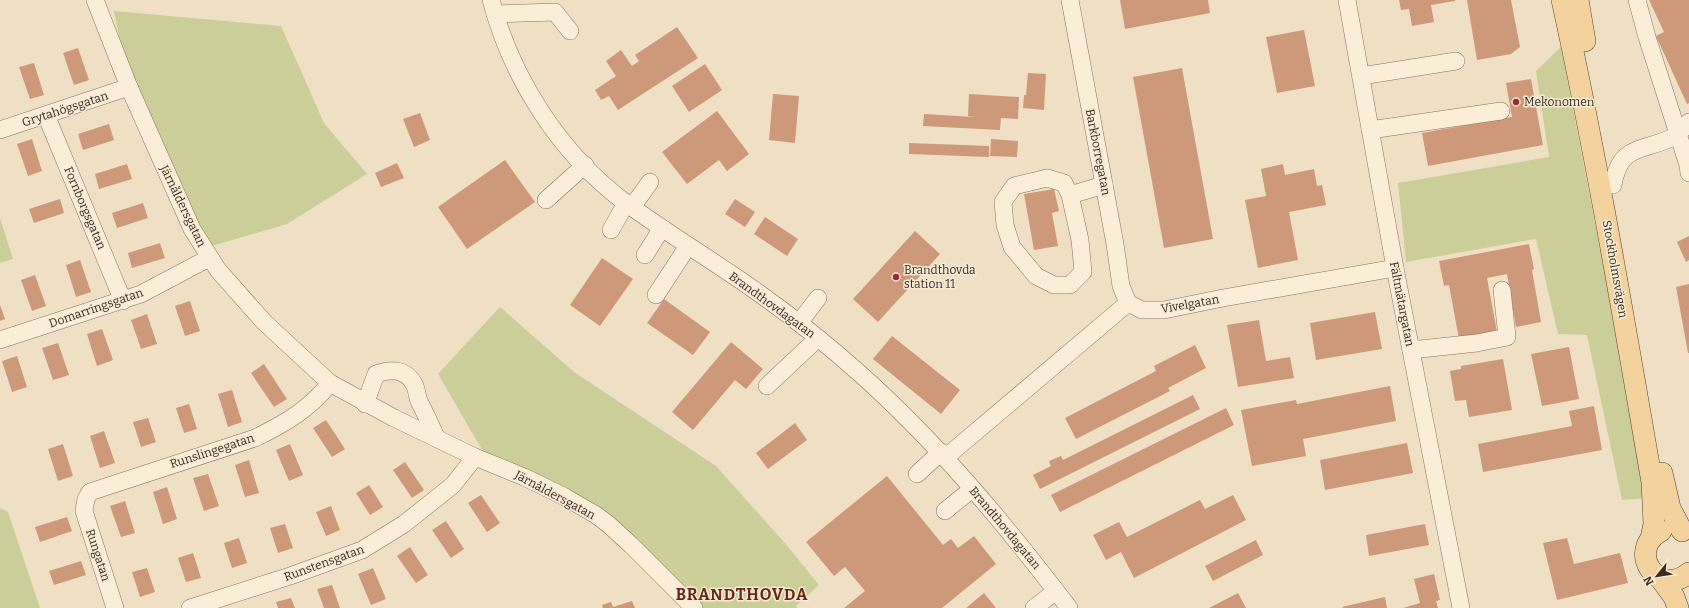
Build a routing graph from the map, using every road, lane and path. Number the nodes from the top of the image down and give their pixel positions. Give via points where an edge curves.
1 (95, 0) edge
2 (1070, 0) edge
3 (1347, 0) edge
4 (1562, 0) edge
5 (1578, 0) edge
6 (1637, 0) edge
7 (493, 7) edge
8 (570, 31) dead end
9 (1456, 61) dead end
10 (1361, 76) junction
11 (129, 87) junction
12 (1501, 111) dead end
13 (46, 115) junction
14 (1684, 128) edge
15 (0, 130) edge
16 (1370, 130) junction
17 (584, 166) junction
18 (1689, 173) edge
19 (650, 182) dead end
20 (1104, 185) junction
21 (1613, 185) junction
22 (1070, 195) junction
23 (546, 200) dead end
24 (629, 205) junction
25 (662, 228) junction
26 (611, 230) dead end
27 (688, 246) junction
28 (645, 254) dead end
29 (209, 258) junction
30 (1395, 268) junction
31 (1502, 290) dead end
32 (656, 295) dead end
33 (818, 298) dead end
34 (123, 300) junction
35 (1128, 303) junction
36 (799, 323) junction
37 (818, 338) junction
38 (0, 340) edge
39 (1411, 350) junction
40 (330, 383) junction
41 (767, 386) dead end
42 (365, 404) junction
43 (436, 437) junction
44 (943, 455) junction
45 (475, 457) junction
46 (917, 474) dead end
47 (972, 489) junction
48 (85, 501) joint
49 (945, 511) dead end
50 (1687, 534) edge
51 (1651, 539) junction
52 (1689, 573) edge
53 (1662, 579) junction
54 (1689, 584) edge
55 (1056, 591) junction
56 (688, 606) edge
57 (114, 608) edge
58 (190, 608) edge
59 (1034, 608) edge
60 (1069, 608) edge
61 (1461, 608) edge
62 (1678, 608) edge
63 (1689, 608) edge

1 - 11 street, Järnåldersgatan
2 - 20 street, Barkborregatan
3 - 10 street, Fältmätargatan
4 - 51 main road, Stockholmsvägen via 1601,192 1652,482 1654,524
5 - 21 main road, Stockholmsvägen via 1598,117
6 - 14 street via 1646,37
7 - 8 street via 554,12
7 - 17 street, Brandthovdagatan via 518,74 565,145
9 - 10 street
10 - 16 street, Fältmätargatan
11 - 13 street, Grytahögsgatan
11 - 29 street, Järnåldersgatan via 192,229
12 - 16 street
13 - 15 street, Grytahögsgatan
13 - 34 street, Fornborgsgatan
14 - 18 street
14 - 21 street via 1664,141 1631,151 1619,166
16 - 30 street, Fältmätargatan
17 - 23 street
17 - 24 street, Brandthovdagatan
19 - 24 street
20 - 22 street
20 - 35 street, Barkborregatan via 1121,286
21 - 50 main road, Stockholmsvägen via 1663,477 1670,508
22 - 22 street via 1080,240 1083,272 1070,284 1054,285 1036,276 1012,247 1005,226 1003,202 1014,186 1047,178 1064,183
24 - 25 street, Brandthovdagatan
24 - 26 street
25 - 27 street, Brandthovdagatan
25 - 28 street
27 - 32 street
27 - 36 street, Brandthovdagatan
29 - 34 street, Domarringsgatan via 141,294
29 - 40 street, Järnåldersgatan via 264,322
30 - 35 street, Vivelgatan via 1164,310 1142,310
30 - 39 street, Fältmätargatan
31 - 39 street via 1507,337
33 - 36 street
34 - 38 street, Domarringsgatan
35 - 44 street
36 - 37 street, Brandthovdagatan
37 - 41 street
37 - 44 street, Brandthovdagatan via 859,372
39 - 61 street, Fältmätargatan
40 - 42 street, Järnåldersgatan
40 - 48 street, Runslingegatan via 300,414 266,433 100,488 90,492
42 - 43 street, Järnåldersgatan
42 - 43 street via 376,374 391,370 402,371 409,376 415,386
43 - 45 street, Järnåldersgatan
44 - 46 street
44 - 47 street, Brandthovdagatan
45 - 56 street, Järnåldersgatan via 565,497 602,520 631,545
45 - 58 street, Runstensgatan via 453,486 404,524 362,550
47 - 49 street
47 - 55 street, Brandthovdagatan
48 - 57 street, Rungatan via 84,511
50 - 51 main road via 1667,529
51 - 53 main road, Stockholmsvägen via 1646,548 1647,564 1650,570
52 - 53 main road via 1677,580
53 - 62 main road
54 - 63 main road
55 - 59 street
55 - 60 street, Brandthovdagatan

